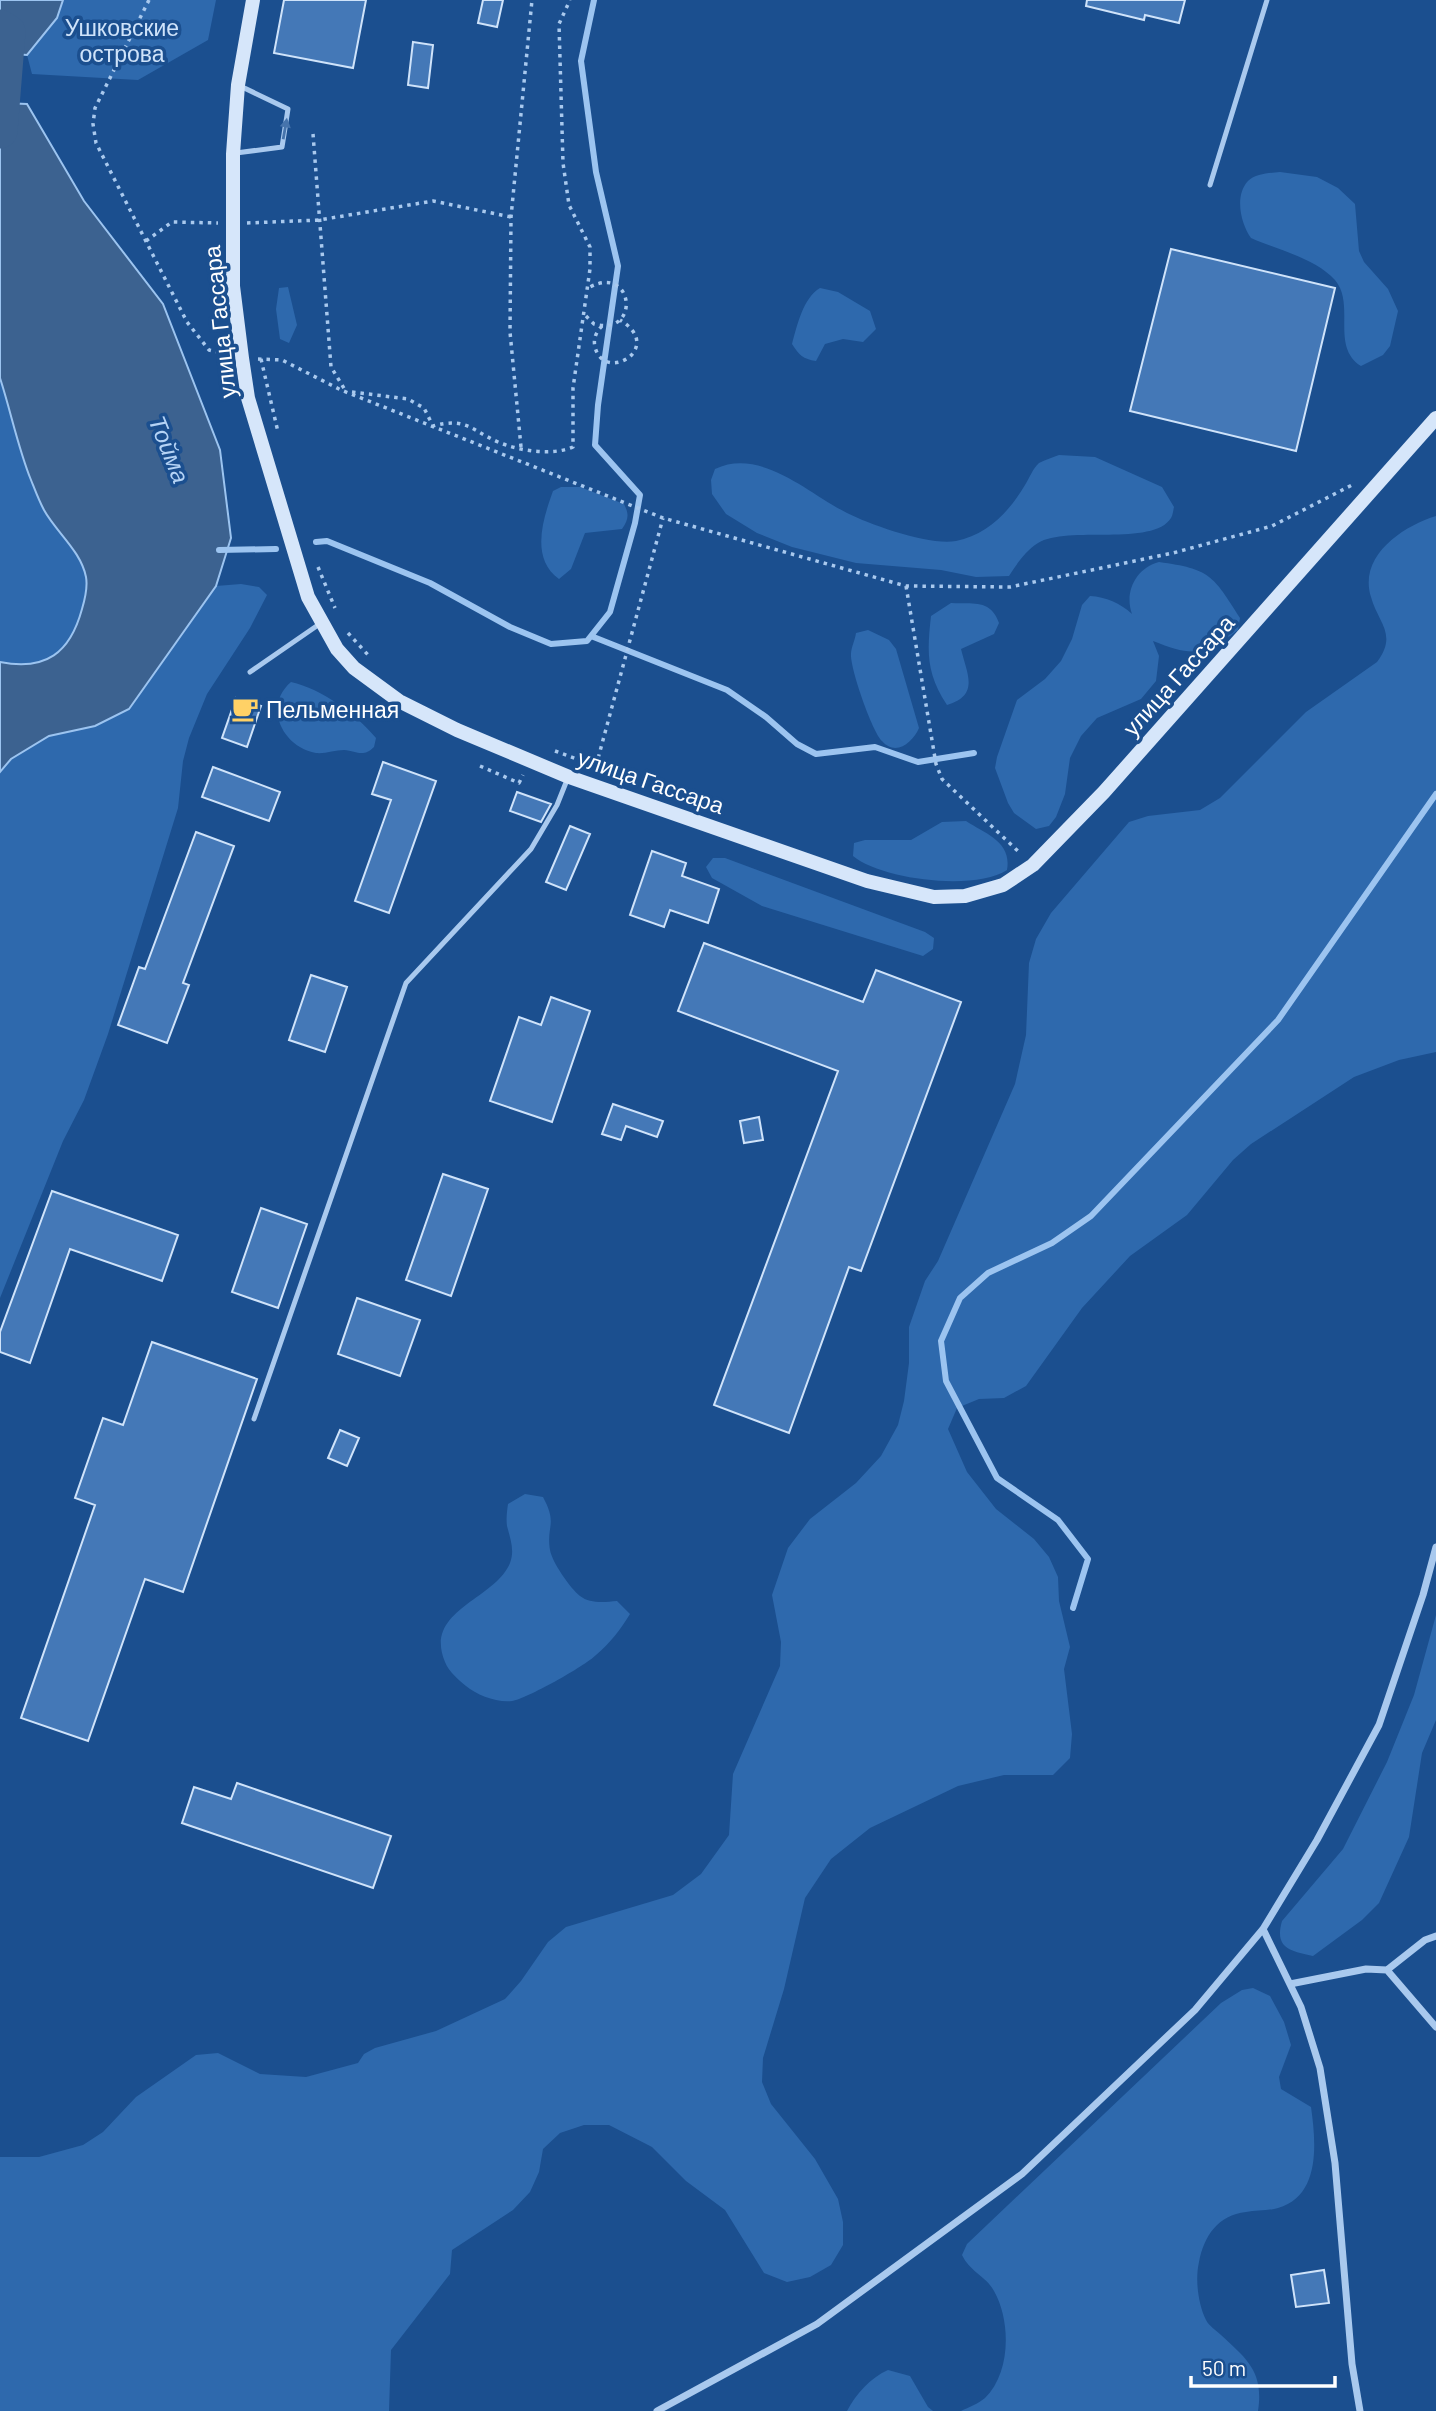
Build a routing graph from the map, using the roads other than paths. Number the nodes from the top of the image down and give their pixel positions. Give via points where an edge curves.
1 (253, 0) edge
2 (1267, 0) edge
3 (238, 85) junction
4 (233, 154) junction
5 (1210, 185) dead end
6 (1436, 418) edge
7 (321, 623) junction
8 (250, 672) dead end
9 (569, 777) junction
10 (254, 1419) dead end
11 (1436, 1547) edge
12 (1262, 1929) junction
13 (1436, 1936) edge
14 (1387, 1970) junction
15 (1290, 1984) junction
16 (1436, 2026) edge
17 (657, 2411) edge
18 (1360, 2411) edge

1 - 3 main road, улица Гассара
2 - 5 lane
3 - 4 main road, улица Гассара
4 -> 3 lane via 282,147 288,109
4 - 7 main road, улица Гассара via 233,286 248,398 308,597
6 - 9 main road, улица Гассара via 1113,782 1033,865 1003,885 965,896 934,897 867,881
7 - 8 lane
7 - 9 main road, улица Гассара via 354,668 398,701
9 - 10 lane via 531,849 406,983
11 - 12 street via 1379,1725
12 - 15 street
12 - 17 street via 1195,2011 1022,2174 817,2324
13 - 14 street
14 - 15 street via 1366,1969
14 - 16 street
15 - 18 street via 1320,2068 1335,2163

